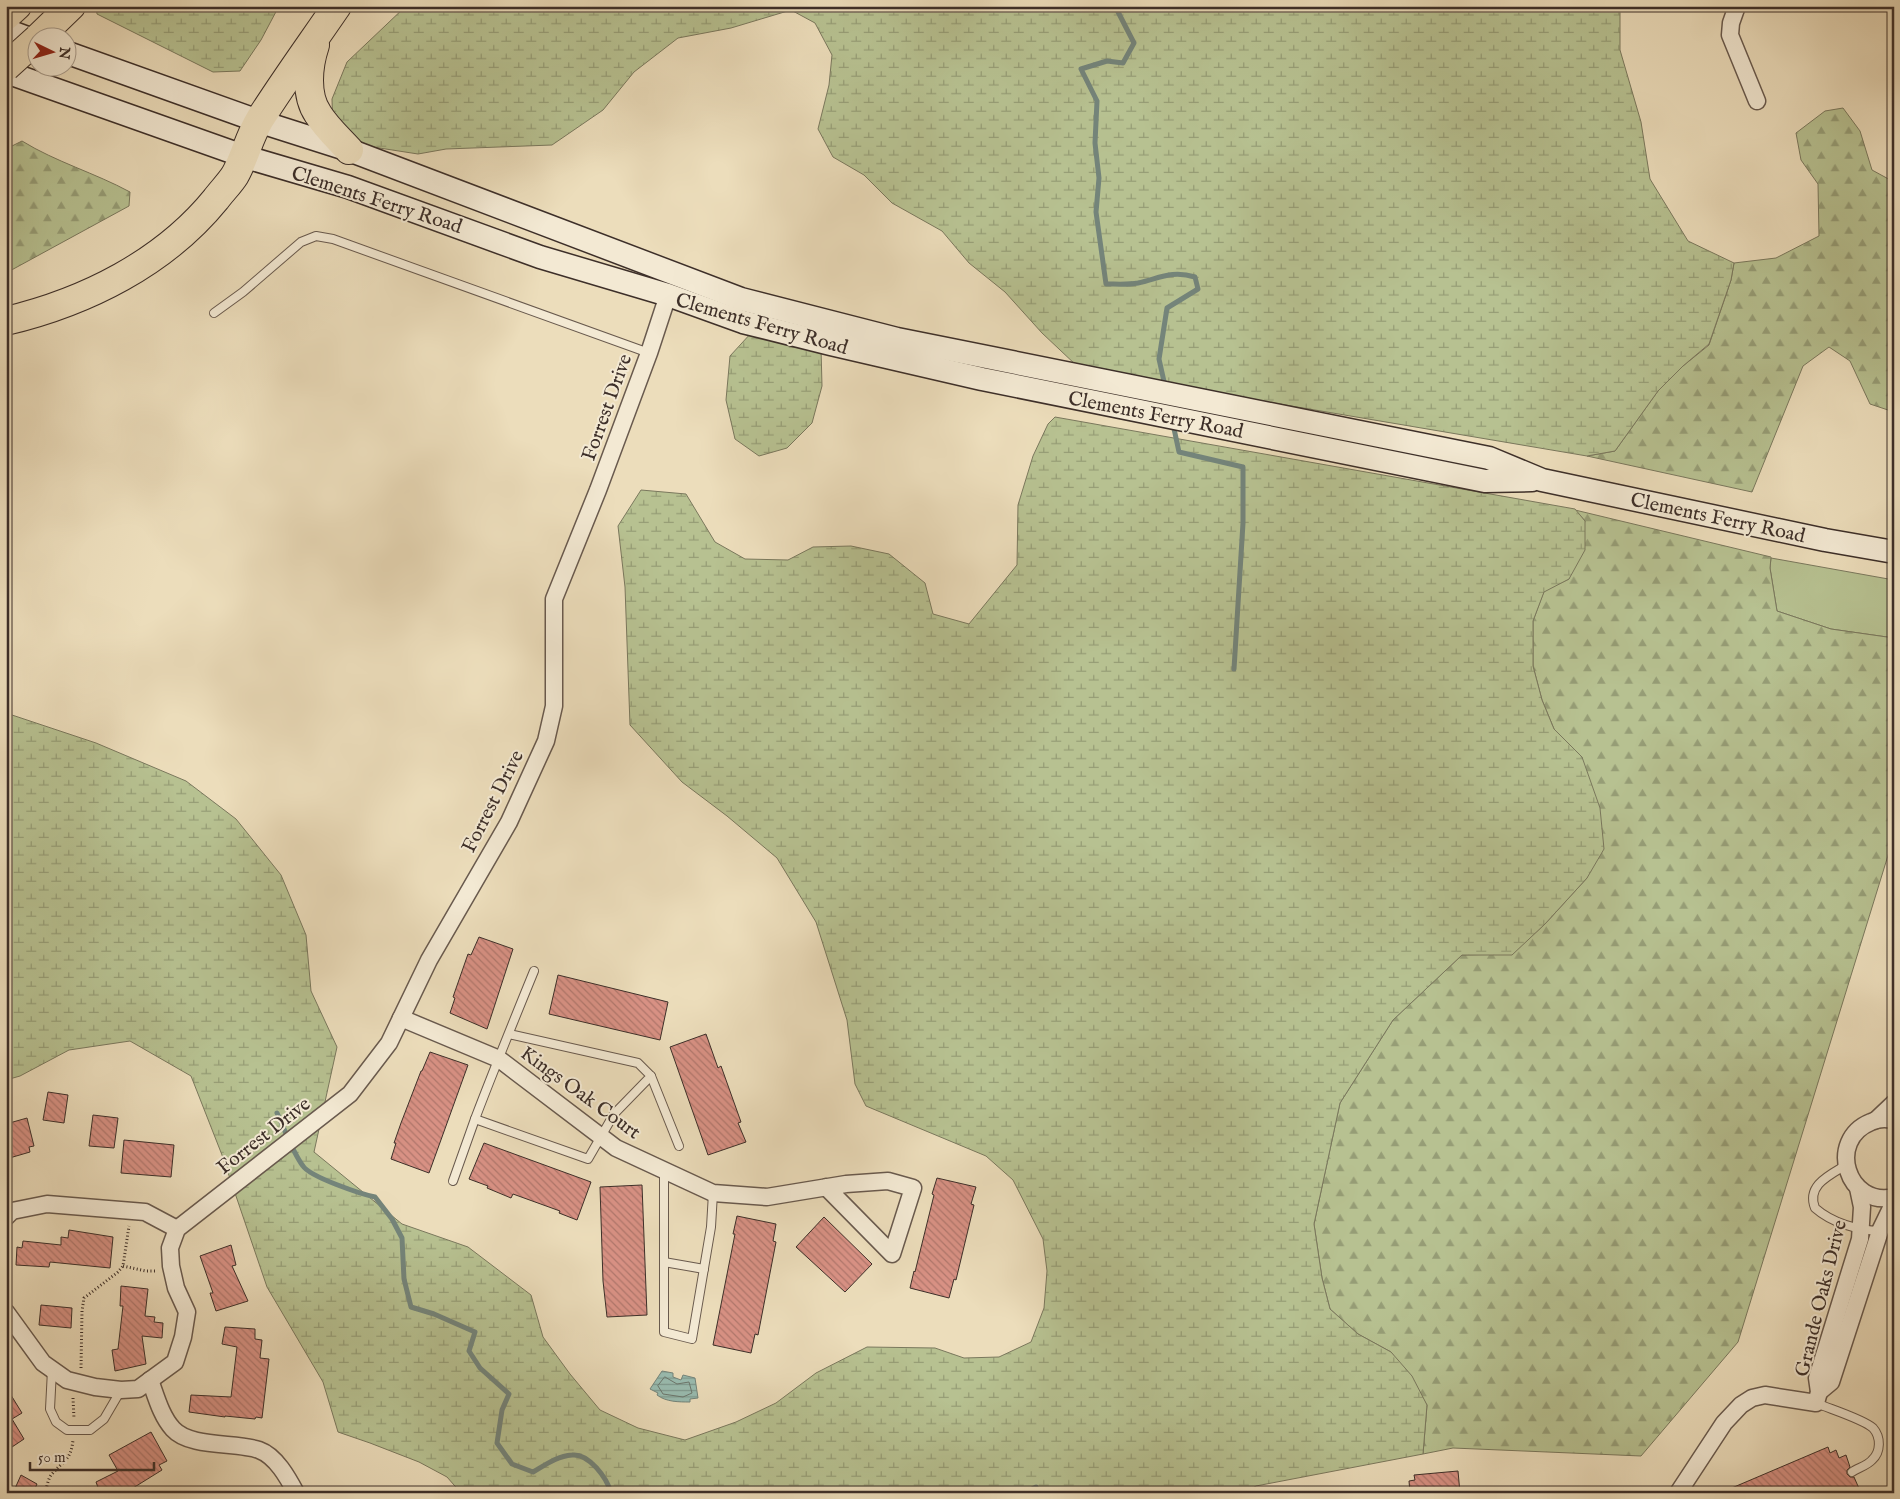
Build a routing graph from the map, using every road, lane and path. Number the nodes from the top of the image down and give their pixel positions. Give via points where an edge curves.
1 (17, 6) edge
2 (71, 6) edge
3 (337, 6) edge
4 (1737, 6) edge
5 (6, 16) edge
6 (49, 28) edge
7 (6, 30) edge
8 (319, 32) junction
9 (28, 36) edge
10 (28, 48) edge
11 (78, 57) edge
12 (6, 68) edge
13 (6, 72) edge
14 (1757, 101) dead end
15 (258, 121) junction
16 (348, 150) junction
17 (243, 156) junction
18 (668, 295) junction
19 (214, 313) dead end
20 (6, 321) edge
21 (649, 353) junction
22 (1132, 398) junction
23 (1894, 552) edge
24 (534, 971) dead end
25 (401, 1018) junction
26 (509, 1034) junction
27 (499, 1059) junction
28 (651, 1076) junction
29 (1894, 1103) edge
30 (475, 1119) junction
31 (1876, 1120) junction
32 (1894, 1120) edge
33 (601, 1136) junction
34 (679, 1146) dead end
35 (1846, 1165) junction
36 (664, 1170) junction
37 (453, 1181) dead end
38 (826, 1188) junction
39 (1858, 1188) junction
40 (713, 1193) junction
41 (1894, 1197) edge
42 (1894, 1202) edge
43 (131, 1211) junction
44 (6, 1217) edge
45 (177, 1230) junction
46 (1861, 1230) junction
47 (1880, 1231) junction
48 (664, 1262) junction
49 (123, 1266) junction
50 (171, 1266) junction
51 (704, 1269) junction
52 (6, 1312) edge
53 (52, 1370) junction
54 (150, 1380) junction
55 (78, 1384) junction
56 (121, 1390) junction
57 (1817, 1397) junction
58 (74, 1430) junction
59 (1852, 1472) dead end
60 (45, 1493) edge
61 (296, 1493) edge
62 (1678, 1493) edge

1 - 5 highway
2 - 6 highway
3 - 8 highway
4 - 14 street via 1730,35
7 - 9 main road
8 - 15 highway
8 - 16 highway via 310,65 311,99 317,113
10 - 12 highway, bridge
11 - 15 main road, Clements Ferry Road
13 - 17 main road, Clements Ferry Road
15 - 16 main road, Clements Ferry Road
15 - 17 highway
16 - 22 main road, Clements Ferry Road via 741,299
17 - 18 main road, Clements Ferry Road via 348,187 540,257
17 - 20 highway via 234,176 208,208 182,236 153,258 80,298
18 - 21 street, Forrest Drive
18 - 22 main road, Clements Ferry Road via 743,322 982,379
19 - 21 lane via 301,242 316,236 342,242
21 - 25 street, Forrest Drive via 554,599 554,706 546,741 509,822 429,960
22 - 23 main road, Clements Ferry Road via 1485,481 1542,480
24 - 26 lane
25 - 27 street, Kings Oak Court
25 - 45 street, Forrest Drive via 389,1043 350,1094
26 - 27 lane
26 - 28 lane via 638,1063
27 - 30 lane
27 - 33 street, Kings Oak Court
28 - 33 lane via 614,1114
28 - 34 lane
29 - 31 street
30 - 33 lane via 588,1159
30 - 37 lane
31 - 32 street
31 - 35 street via 1854,1134 1848,1145
33 - 36 street, Kings Oak Court via 616,1148
35 - 39 street, Grande Oaks Drive
35 - 46 lane via 1818,1184 1812,1194 1812,1202 1822,1215
36 - 40 street, Kings Oak Court
36 - 48 lane
38 - 38 street, Kings Oak Court via 888,1182 913,1188 892,1254
38 - 40 street, Kings Oak Court via 767,1197
39 - 41 street via 1875,1197
39 - 46 street, Grande Oaks Drive via 1862,1207
40 - 51 lane
42 - 47 street, Grande Oaks Drive
43 - 44 street via 46,1204 12,1211
43 - 45 street via 145,1212
43 - 49 path
45 - 50 street via 170,1248
46 - 47 lane
46 - 57 street, Grande Oaks Drive via 1818,1378
47 - 57 street, Grande Oaks Drive via 1831,1382
48 - 51 lane
48 - 51 lane via 664,1332 692,1339
49 - 50 path via 146,1271
49 - 55 path via 84,1298
50 - 54 street via 176,1288 187,1312 183,1337 175,1362
52 - 53 street
53 - 55 street
53 - 58 lane via 50,1409 56,1422
54 - 56 street via 138,1389
54 - 61 street via 161,1409 174,1430 194,1440 260,1450 275,1462
55 - 56 street
55 - 58 path via 72,1403
56 - 58 lane via 104,1419 90,1430
57 - 59 lane via 1873,1428 1879,1437 1879,1449 1872,1460
57 - 62 street via 1766,1395 1741,1405 1724,1423
58 - 60 path via 72,1450 51,1474

